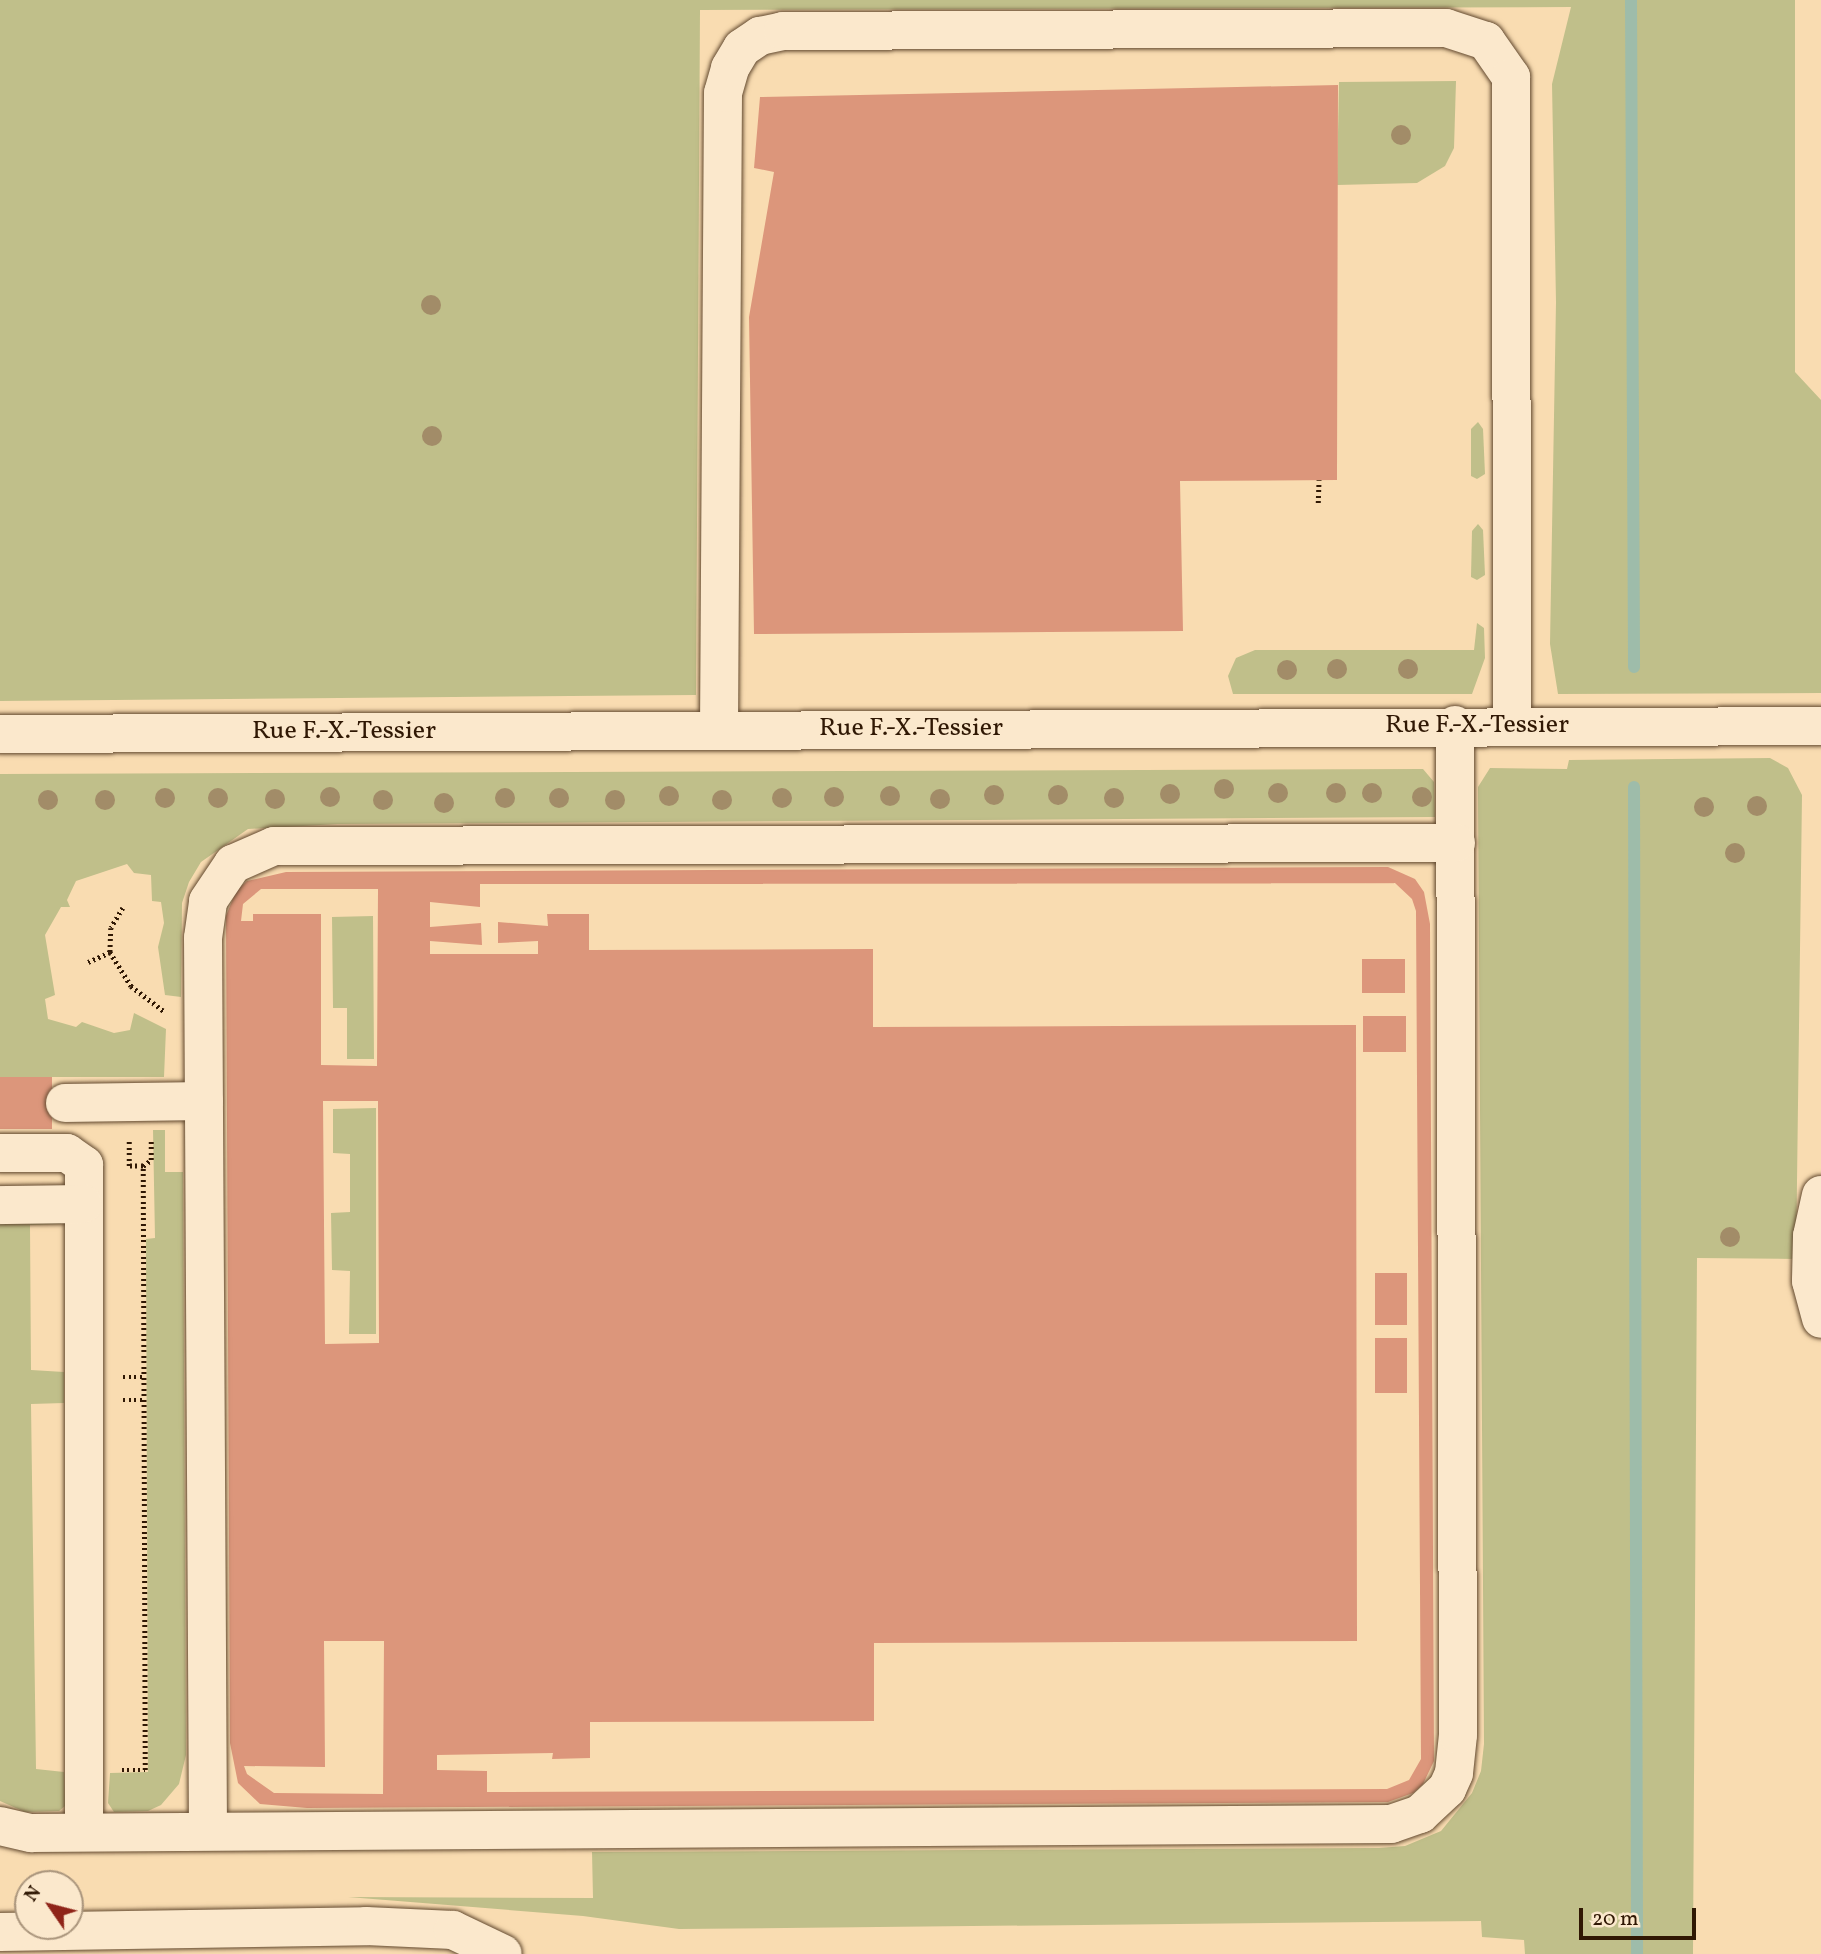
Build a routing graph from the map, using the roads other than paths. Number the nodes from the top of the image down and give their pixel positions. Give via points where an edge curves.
1 (1455, 725) junction
2 (1512, 726) junction
3 (1821, 726) edge
4 (719, 730) junction
5 (0, 734) edge
6 (1456, 843) junction
7 (204, 1101) junction
8 (65, 1103) dead end
9 (0, 1153) edge
10 (0, 1180) edge
11 (83, 1191) junction
12 (1821, 1195) edge
13 (0, 1205) edge
14 (1821, 1319) edge
15 (0, 1826) edge
16 (208, 1830) junction
17 (84, 1831) junction
18 (0, 1932) edge
19 (503, 1954) edge

1 - 2 street, Rue F.-X.-Tessier
1 - 4 street, Rue F.-X.-Tessier
1 - 6 street
2 - 3 street, Rue F.-X.-Tessier
2 - 4 street via 1511,77 1486,41 1446,28 783,32 760,36 742,48 723,93
4 - 5 street, Rue F.-X.-Tessier
6 - 7 street via 274,846 233,864 214,887 204,915
6 - 16 street via 1458,1735 1454,1773 1447,1789 1428,1808 1407,1822 1391,1824
7 - 8 street
7 - 16 street
9 - 11 street via 75,1155 84,1166
10 - 11 street
11 - 13 street
11 - 17 street
12 - 14 street via 1812,1236 1811,1281
15 - 17 street via 31,1833
16 - 17 street
18 - 19 street via 453,1930

